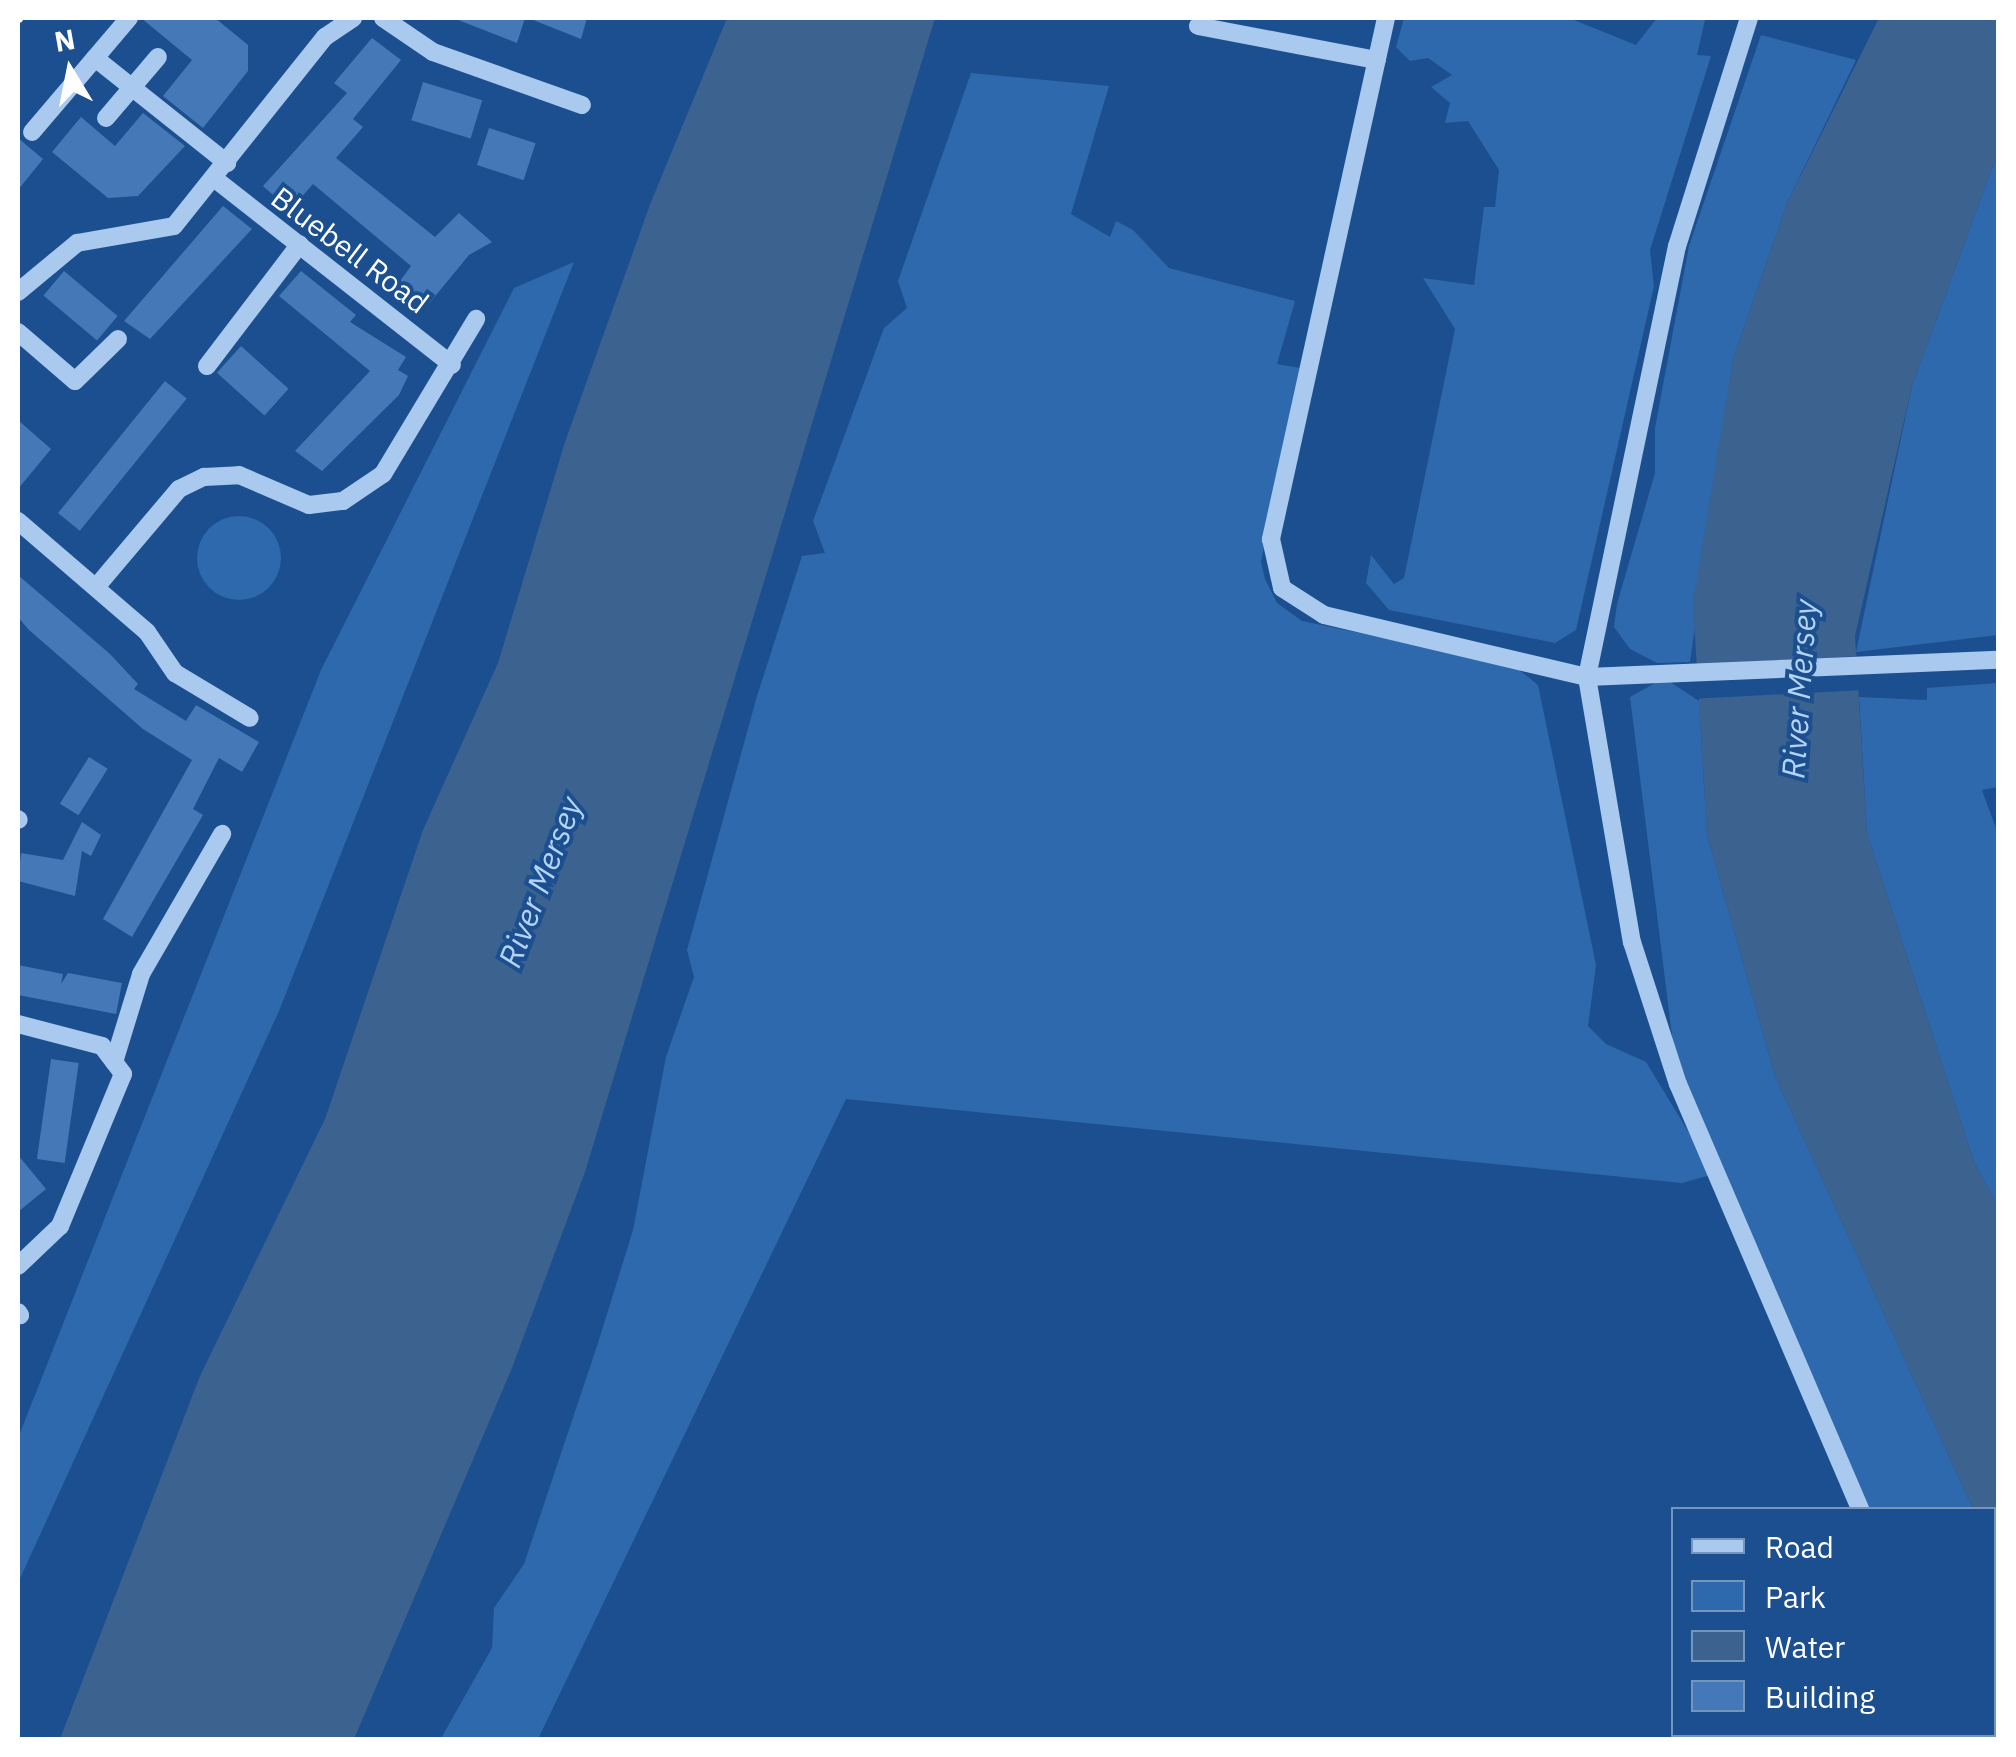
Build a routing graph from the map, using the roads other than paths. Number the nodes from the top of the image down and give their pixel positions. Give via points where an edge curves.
1 (129, 18) edge
2 (353, 18) edge
3 (383, 18) edge
4 (1386, 18) edge
5 (1749, 18) edge
6 (1198, 26) dead end
7 (95, 58) junction
8 (158, 58) dead end
9 (1378, 60) junction
10 (132, 87) junction
11 (582, 105) dead end
12 (106, 118) dead end
13 (32, 132) dead end
14 (227, 163) junction
15 (215, 179) junction
16 (300, 244) junction
17 (18, 292) edge
18 (476, 319) dead end
19 (18, 332) edge
20 (118, 339) dead end
21 (452, 365) junction
22 (207, 366) dead end
23 (18, 521) edge
24 (96, 586) junction
25 (1998, 660) edge
26 (1587, 678) junction
27 (250, 718) dead end
28 (222, 834) dead end
29 (18, 1024) edge
30 (114, 1062) junction
31 (18, 1266) edge
32 (1860, 1507) edge

1 - 7 street
2 - 14 street via 305,63
3 - 11 street via 433,52
4 - 9 street
5 - 26 street via 1677,246
6 - 9 street
7 - 10 street
7 - 13 street
8 - 10 street
9 - 26 street via 1271,539 1282,588 1324,616
10 - 12 street
10 - 14 street
14 - 15 street
15 - 16 street, Bluebell Road
15 - 17 street via 174,226 77,243
16 - 21 street, Bluebell Road
16 - 22 street
18 - 21 street
19 - 20 street via 75,381
21 - 24 street via 383,474 343,501 310,505 239,474 204,477 179,489
23 - 24 street
24 - 27 street via 147,632 175,673
25 - 26 street via 1974,667
26 - 32 street via 1632,942 1678,1084
28 - 30 street via 142,974
29 - 30 street via 102,1046
30 - 31 street via 123,1074 60,1226

